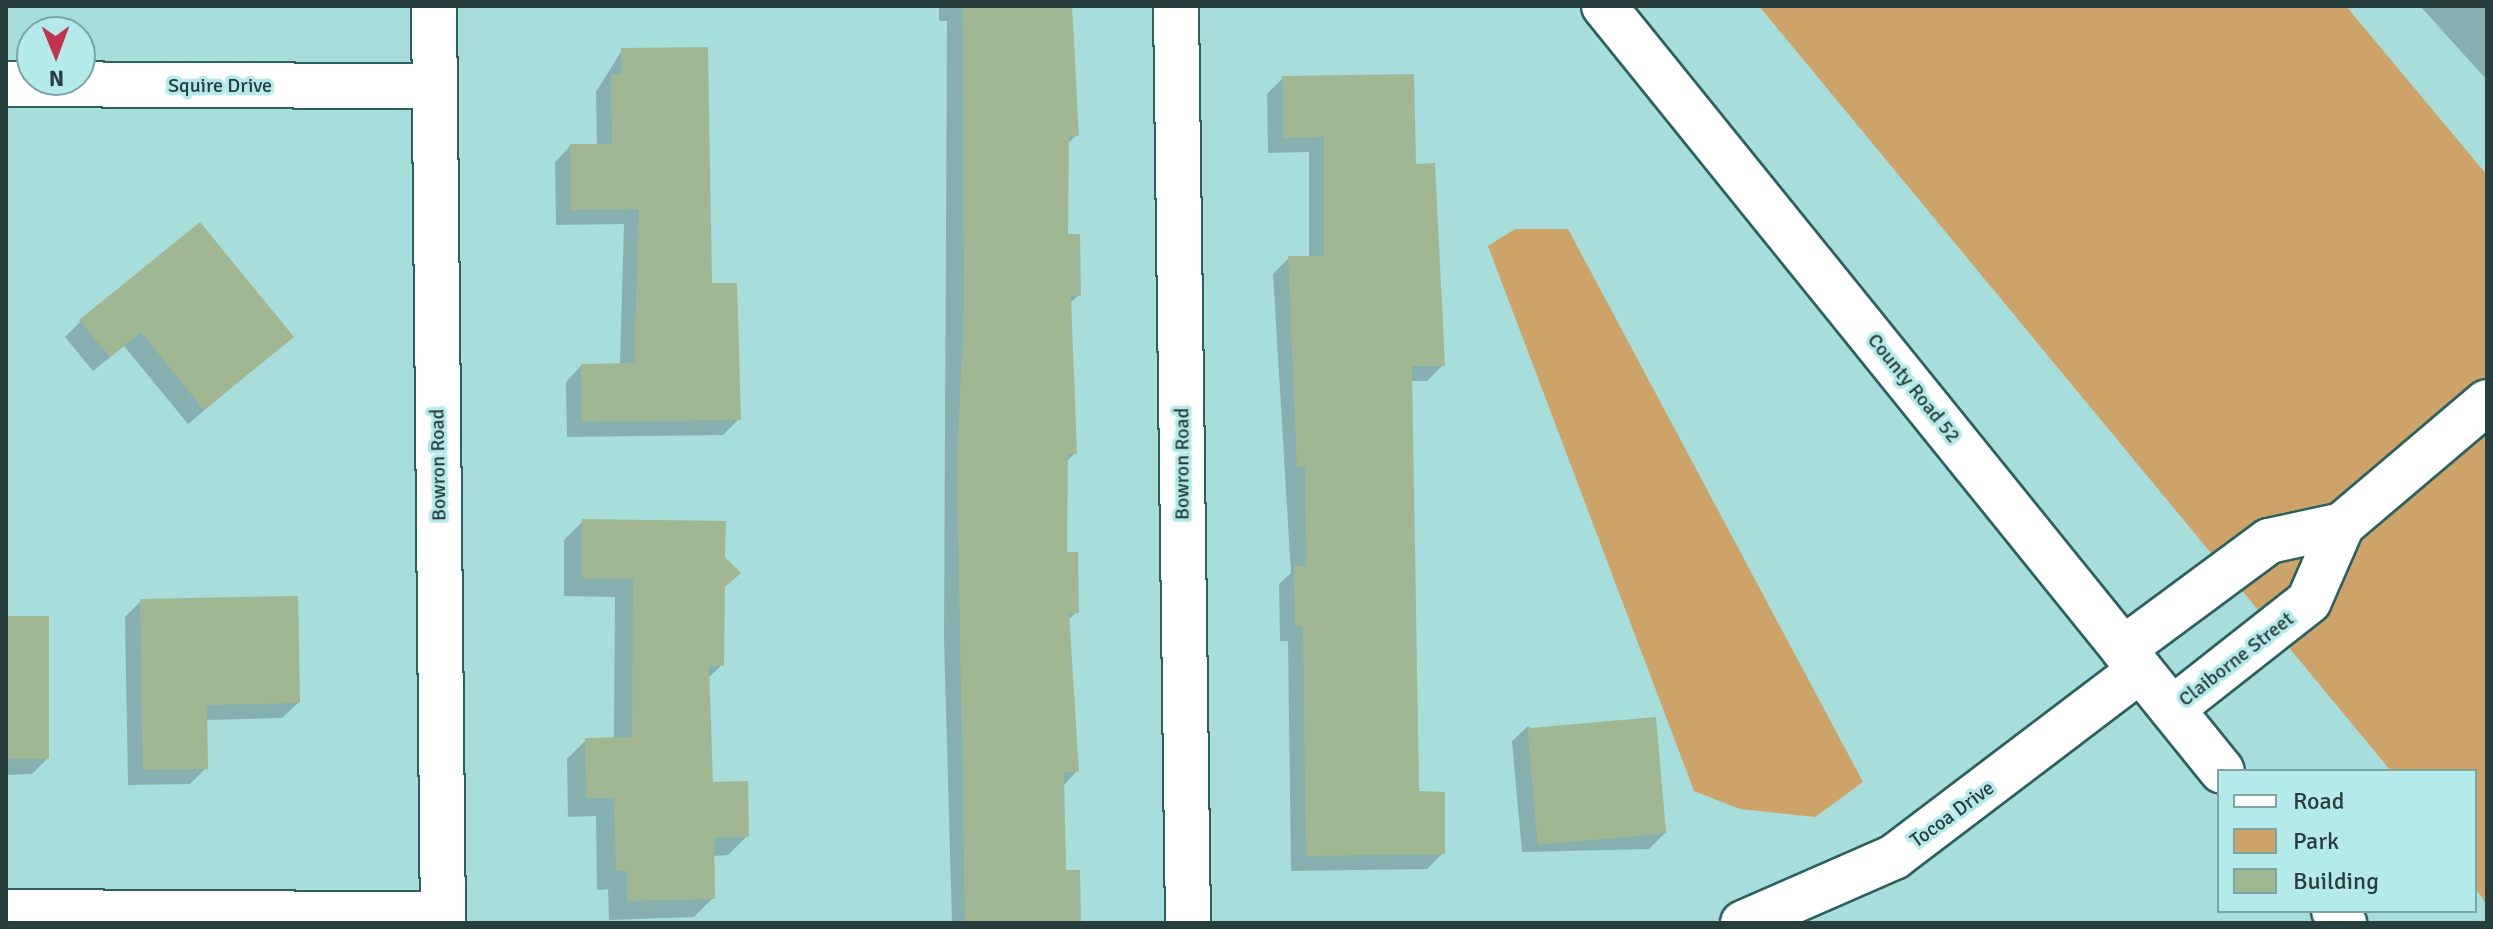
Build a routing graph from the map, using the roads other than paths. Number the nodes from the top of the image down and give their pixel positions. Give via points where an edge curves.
1 (434, 6) edge
2 (1176, 6) edge
3 (1604, 6) edge
4 (6, 84) edge
5 (434, 86) junction
6 (2487, 402) edge
7 (2342, 525) junction
8 (2132, 660) junction
9 (2172, 709) junction
10 (2220, 769) edge
11 (1817, 910) edge
12 (6, 912) edge
13 (443, 918) edge
14 (1188, 923) edge
15 (1743, 923) edge

1 - 5 street, Bowron Road
2 - 14 street, Bowron Road
3 - 8 street, County Road 52
4 - 5 street, Squire Drive
5 - 13 street, Bowron Road
6 - 7 street, Claiborne Street
7 - 8 street, Claiborne Street via 2269,541
7 - 9 street, Claiborne Street via 2309,601
8 - 9 street, County Road 52
8 - 11 street, Tocoa Drive via 1947,820
9 - 10 street, County Road 52
11 - 15 street, Tocoa Drive
12 - 13 street

